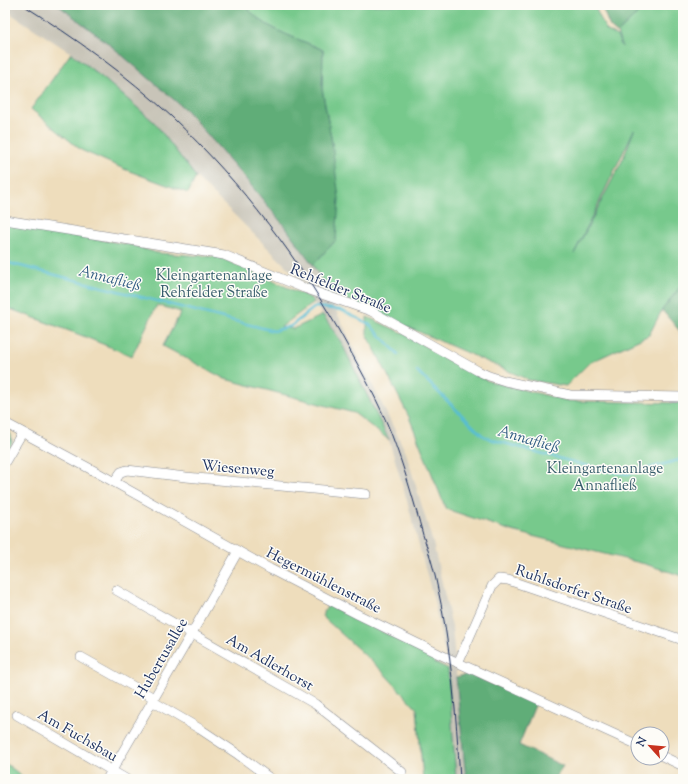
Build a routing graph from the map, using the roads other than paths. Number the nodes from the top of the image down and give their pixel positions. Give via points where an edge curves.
1 (5, 220) edge
2 (683, 397) edge
3 (5, 423) edge
4 (22, 432) junction
5 (5, 462) edge
6 (114, 482) junction
7 (366, 494) dead end
8 (238, 551) junction
9 (116, 590) dead end
10 (192, 633) junction
11 (683, 640) edge
12 (81, 657) dead end
13 (458, 663) junction
14 (153, 700) junction
15 (17, 715) dead end
16 (630, 741) edge
17 (670, 760) edge
18 (683, 766) edge
19 (112, 770) junction
20 (402, 772) dead end
21 (107, 779) edge
22 (126, 779) edge
23 (271, 779) edge

1 - 2 street, Rehfelder Straße via 224,255 371,312 478,371 505,381 570,395
3 - 4 street, Hegermühlenstraße
4 - 5 street
4 - 6 street, Hegermühlenstraße
6 - 7 street, Wiesenweg via 121,472 126,470
6 - 8 street, Hegermühlenstraße
8 - 10 street, Hubertusallee
8 - 13 street, Hegermühlenstraße via 360,616
9 - 10 street, Am Adlerhorst
10 - 14 street, Hubertusallee
10 - 20 street, Am Adlerhorst via 315,704
11 - 13 street, Ruhlsdorfer Straße via 499,579 492,586
12 - 14 street
13 - 16 street, Hegermühlenstraße
14 - 19 street, Hubertusallee
14 - 23 street via 236,752
15 - 19 street, Am Fuchsbau
17 - 18 street
19 - 21 street, Hubertusallee
19 - 22 street, Am Fuchsbau

